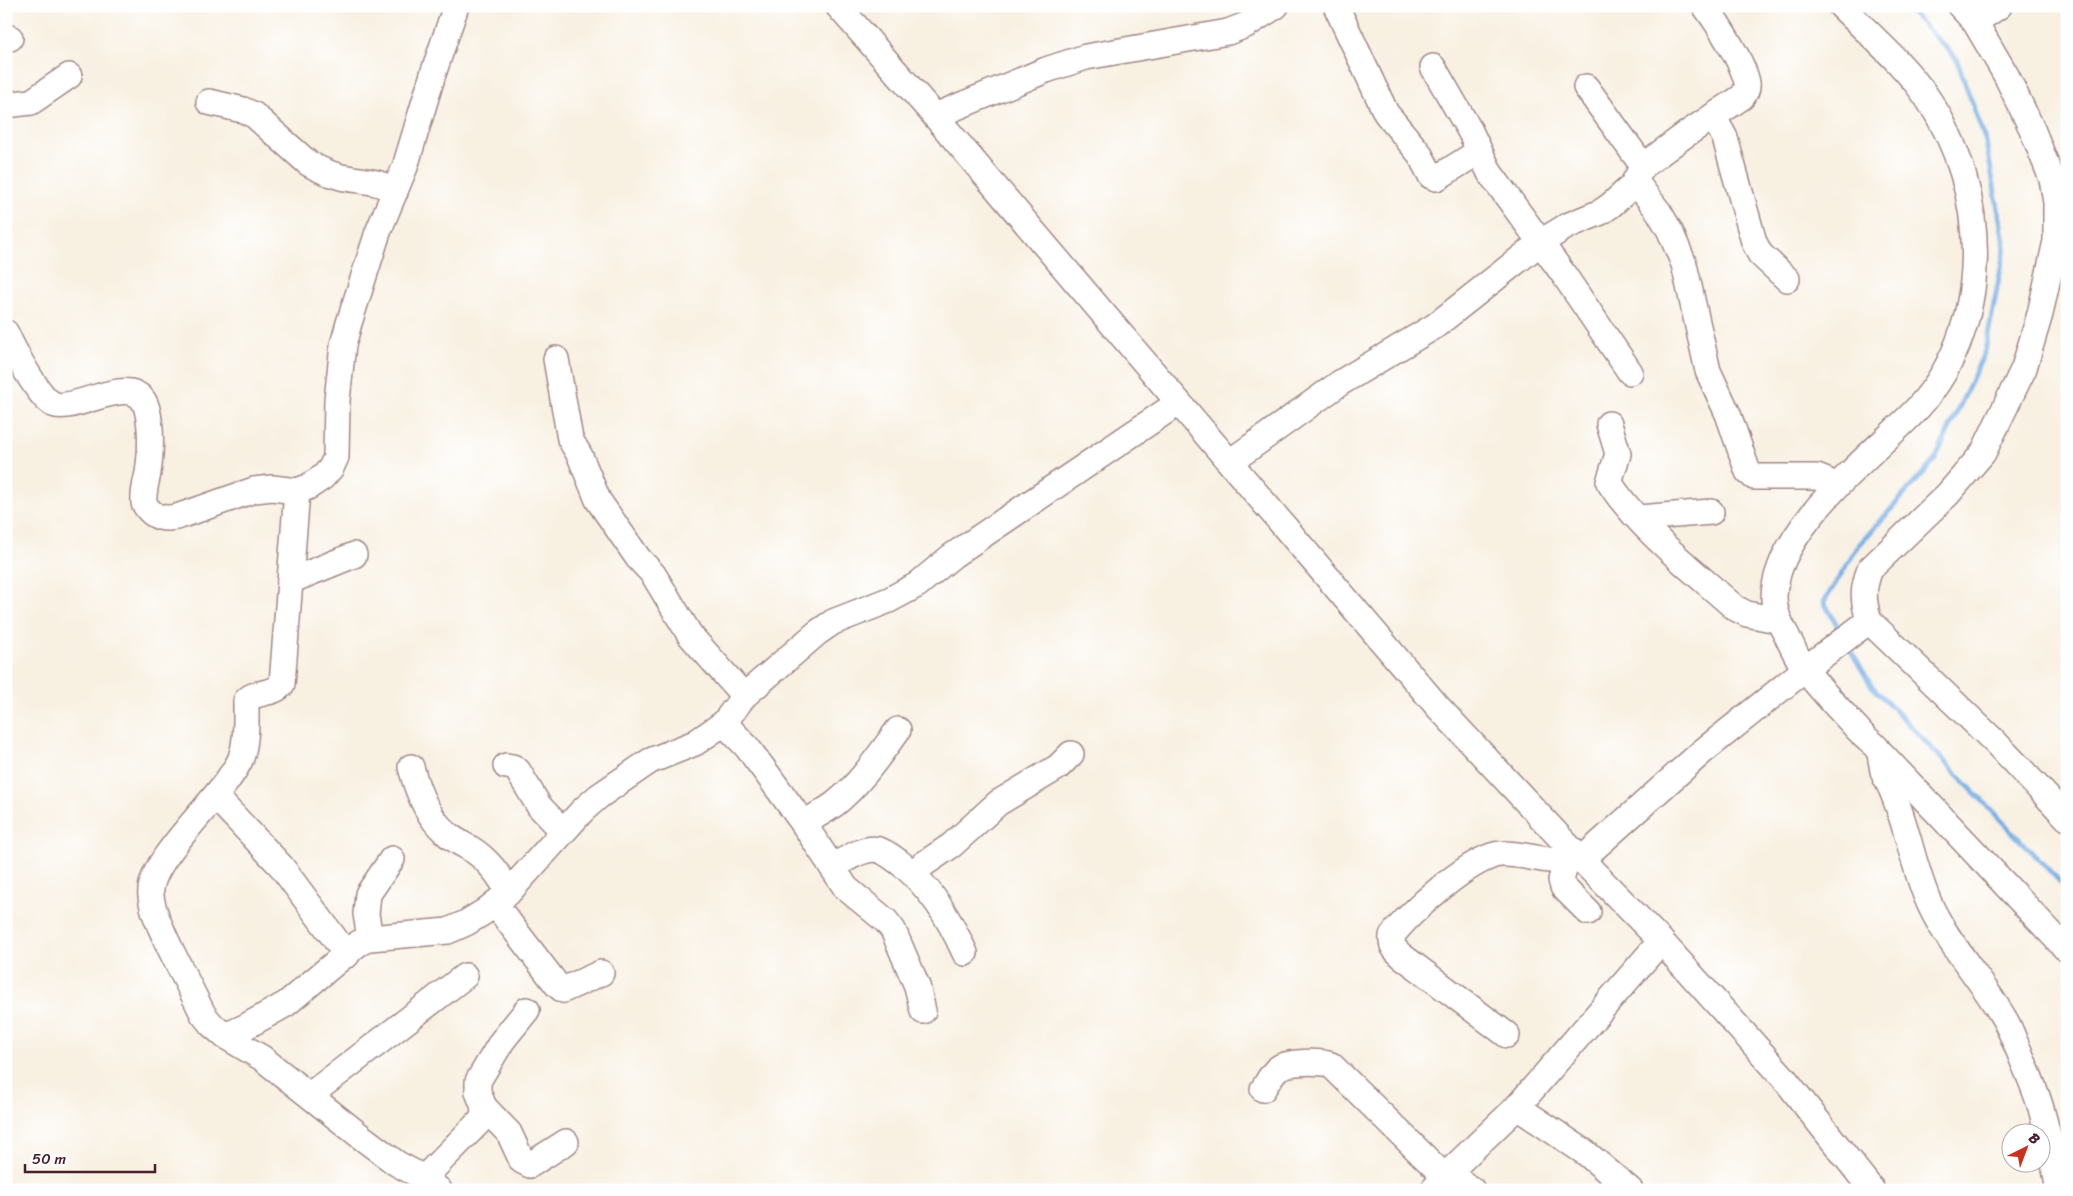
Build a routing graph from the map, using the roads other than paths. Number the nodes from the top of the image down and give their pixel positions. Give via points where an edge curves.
1 (456, 6) edge
2 (838, 6) edge
3 (1276, 6) edge
4 (1336, 6) edge
5 (1705, 6) edge
6 (1841, 6) edge
7 (1999, 6) edge
8 (1968, 14) edge
9 (1433, 67) dead end
10 (69, 76) dead end
11 (1586, 87) dead end
12 (209, 102) dead end
13 (6, 103) edge
14 (934, 116) junction
15 (1713, 116) junction
16 (1478, 152) junction
17 (1639, 173) junction
18 (394, 192) junction
19 (1541, 242) junction
20 (1787, 279) dead end
21 (6, 333) edge
22 (556, 359) dead end
23 (1630, 372) dead end
24 (1178, 402) junction
25 (1609, 424) dead end
26 (1230, 462) junction
27 (1836, 485) junction
28 (297, 491) junction
29 (1711, 512) dead end
30 (1638, 518) junction
31 (354, 555) dead end
32 (290, 581) junction
33 (1778, 620) junction
34 (1865, 623) junction
35 (1809, 666) junction
36 (744, 696) junction
37 (724, 723) junction
38 (898, 730) dead end
39 (1879, 750) junction
40 (1071, 754) dead end
41 (506, 766) dead end
42 (412, 767) dead end
43 (216, 797) junction
44 (2062, 805) edge
45 (803, 823) junction
46 (564, 831) junction
47 (1572, 855) junction
48 (392, 859) dead end
49 (832, 866) junction
50 (912, 872) junction
51 (501, 899) junction
52 (1588, 912) dead end
53 (370, 938) junction
54 (1661, 941) junction
55 (2067, 950) edge
56 (964, 953) dead end
57 (347, 955) junction
58 (601, 973) dead end
59 (465, 976) dead end
60 (526, 1010) dead end
61 (923, 1011) dead end
62 (1507, 1035) dead end
63 (225, 1036) junction
64 (1263, 1089) dead end
65 (310, 1094) junction
66 (484, 1107) junction
67 (1517, 1107) junction
68 (566, 1142) dead end
69 (1442, 1180) edge
70 (432, 1184) edge
71 (1472, 1190) edge
72 (1630, 1190) edge
73 (1872, 1190) edge
74 (2059, 1190) edge

1 - 18 street via 406,168
2 - 14 street
3 - 14 street via 1228,32 1079,59
4 - 16 street via 1386,114 1418,153 1431,176 1440,176
5 - 15 street via 1726,38 1748,85 1742,98
6 - 27 street via 1913,79 1927,97 1954,146 1972,214 1975,261 1970,300 1948,368 1916,410
7 - 8 street
8 - 34 street via 2006,75 2052,179 2056,202 2056,241 2024,368 2006,409 1983,453 1966,475 1870,569 1864,584
9 - 16 street via 1470,131
10 - 13 street via 31,102
11 - 17 street
12 - 18 street via 254,115 317,168 388,186
14 - 24 street
15 - 17 street
15 - 20 street via 1725,138 1754,242 1760,254
16 - 19 street
17 - 19 street via 1611,205
17 - 27 street via 1684,264 1708,371 1728,414 1748,472 1754,477 1817,477
18 - 28 street via 378,232 343,345 337,400 336,456 332,468 323,477
19 - 23 street
19 - 26 street via 1435,326 1340,383
21 - 28 street via 16,356 51,403 60,406 115,392 136,394 142,400 147,407 151,433 144,503 156,516 166,519 177,517 254,490
22 - 36 street via 570,439 598,500 653,574 690,635
24 - 26 street
24 - 36 street via 952,556 917,585 833,622
25 - 30 street via 1618,454 1609,482
26 - 47 street via 1438,707
27 - 33 street via 1791,545 1779,567 1774,598
28 - 32 street
29 - 30 street
30 - 33 street via 1735,608 1747,614
31 - 32 street
32 - 43 street via 282,684 276,690 250,696 246,701 241,757
33 - 35 street
34 - 35 street
34 - 44 street
35 - 39 street via 1866,739
35 - 47 street via 1664,785
36 - 37 street
37 - 45 street via 747,748
37 - 46 street via 695,743 650,761 620,781
38 - 45 street via 847,793
39 - 55 street
39 - 74 street via 1883,771 1894,794 1927,899 2006,1022 2022,1059 2043,1113
40 - 50 street via 1058,767 998,803 952,845
41 - 46 street via 513,766 518,771 539,806
42 - 51 street via 422,800 444,832 473,850 496,872 504,884
43 - 57 street via 281,866
43 - 63 street via 164,859 150,888 150,896 154,914 203,1014
45 - 49 street
46 - 51 street
47 - 52 street via 1561,880 1563,887
47 - 54 street
47 - 62 street via 1552,861 1494,855 1443,885 1392,936 1394,948 1402,956
48 - 53 street via 368,894 366,914
49 - 50 street via 867,850 879,850
49 - 61 street via 846,888 892,930 917,986
50 - 56 street via 931,892
51 - 53 street via 448,931
51 - 58 street via 557,985 564,990
53 - 57 street via 360,942
54 - 67 street
54 - 73 street via 1784,1078
57 - 63 street via 286,1004
59 - 65 street
60 - 66 street via 502,1041 478,1082
63 - 65 street via 262,1058
64 - 69 street via 1281,1066 1310,1062 1331,1065
65 - 70 street via 364,1139
66 - 68 street via 509,1134 522,1161 530,1165
66 - 70 street via 483,1118
67 - 69 street
67 - 72 street via 1586,1153
69 - 71 street

